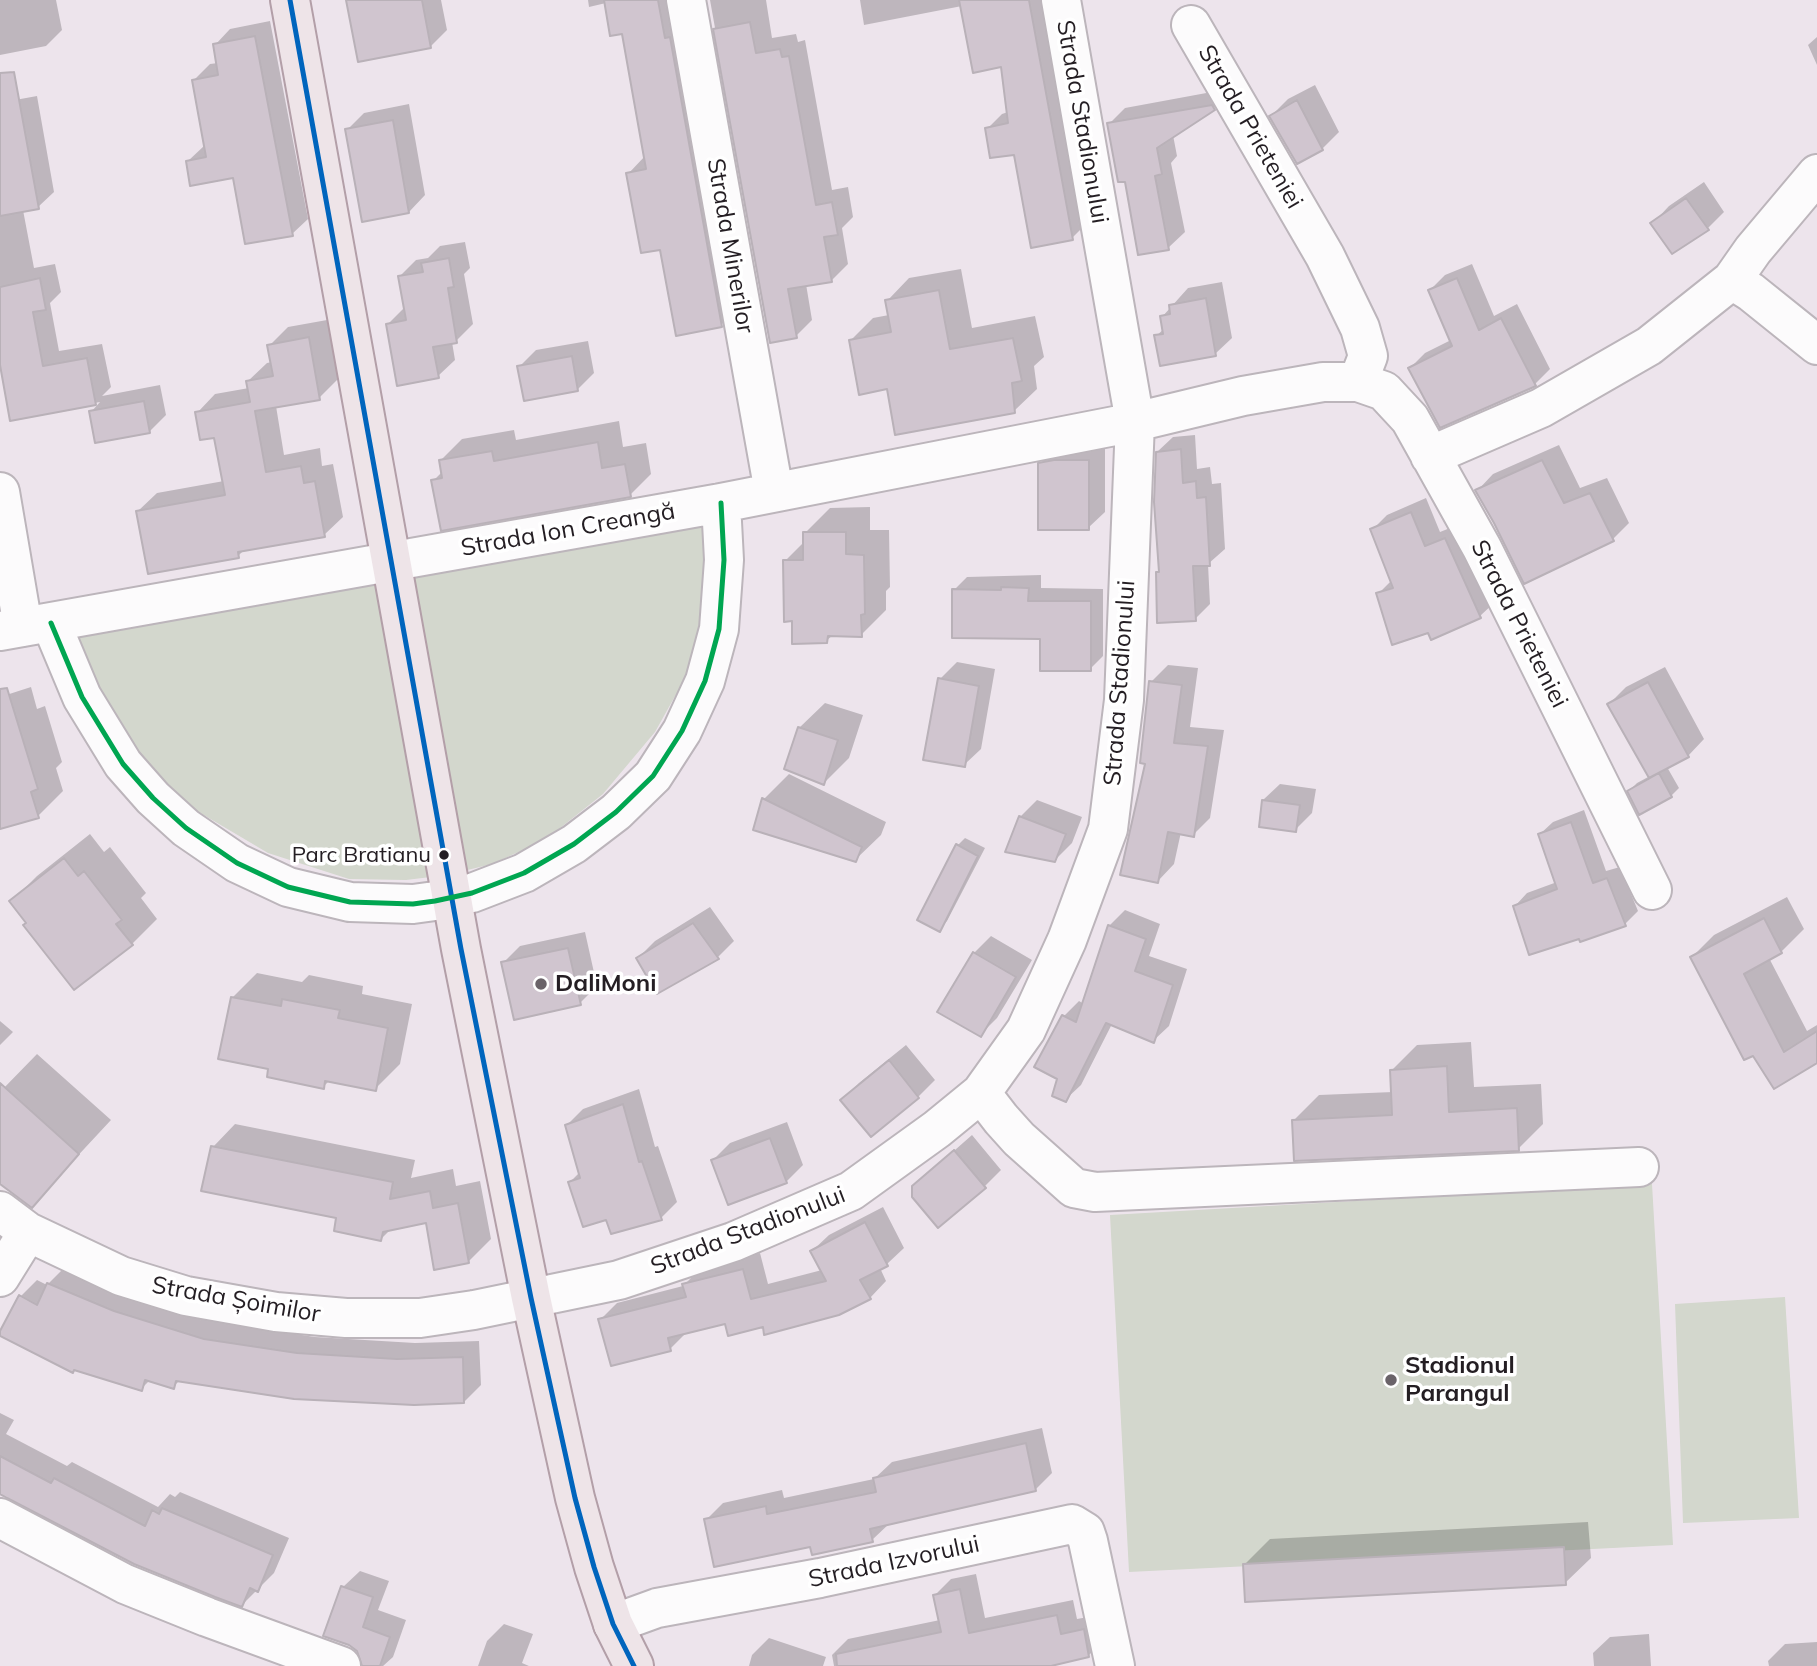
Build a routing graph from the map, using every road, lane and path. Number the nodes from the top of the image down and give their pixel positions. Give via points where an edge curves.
1 (290, 0) edge
2 (685, 0) edge
3 (1061, 0) edge
4 (1191, 25) dead end
5 (1817, 174) edge
6 (1732, 280) junction
7 (1817, 345) edge
8 (1358, 382) junction
9 (1135, 422) junction
10 (1430, 456) junction
11 (0, 492) edge
12 (774, 492) junction
13 (721, 503) junction
14 (390, 562) junction
15 (25, 627) edge
16 (1652, 890) dead end
17 (452, 898) junction
18 (981, 1093) junction
19 (1639, 1167) dead end
20 (14, 1221) edge
21 (0, 1277) edge
22 (531, 1298) junction
23 (0, 1518) edge
24 (613, 1624) junction
25 (341, 1666) edge
26 (634, 1666) edge
27 (1115, 1666) edge

1 - 14 main road
2 - 12 street, Strada Minerilor
3 - 9 street, Strada Stadionului
4 - 8 street, Strada Prieteniei via 1325,256 1360,328 1367,356
5 - 6 street
6 - 7 street
6 - 10 street via 1649,346 1597,378
8 - 9 street, Strada Prieteniei via 1322,382 1243,396
8 - 10 street, Strada Prieteniei via 1384,391 1410,419
9 - 12 street, Strada Ion Creangă
9 - 18 street, Strada Stadionului via 1124,700 1108,829 1068,940 1026,1030
10 - 16 street, Strada Prieteniei via 1482,548
11 - 15 street
12 - 13 street, Strada Ion Creangă
13 - 14 street, Strada Ion Creangă
13 - 17 street via 724,560 719,629 705,681 682,731 653,776 574,844 524,873
14 - 15 street, Strada Ion Creangă
14 - 17 main road
15 - 17 street via 82,697 123,764 153,798 186,828 237,863 288,887 350,902 413,904
17 - 22 main road
18 - 19 street via 1020,1139 1074,1188 1095,1192
18 - 22 street, Strada Stadionului via 851,1192 733,1242 645,1272
20 - 21 street
20 - 22 street, Strada Șoimilor via 121,1276 186,1296 276,1312 420,1318
22 - 24 main road via 575,1498
23 - 25 street via 125,1584
24 - 26 main road
24 - 27 street, Strada Izvorului via 657,1608 1072,1524 1088,1541

